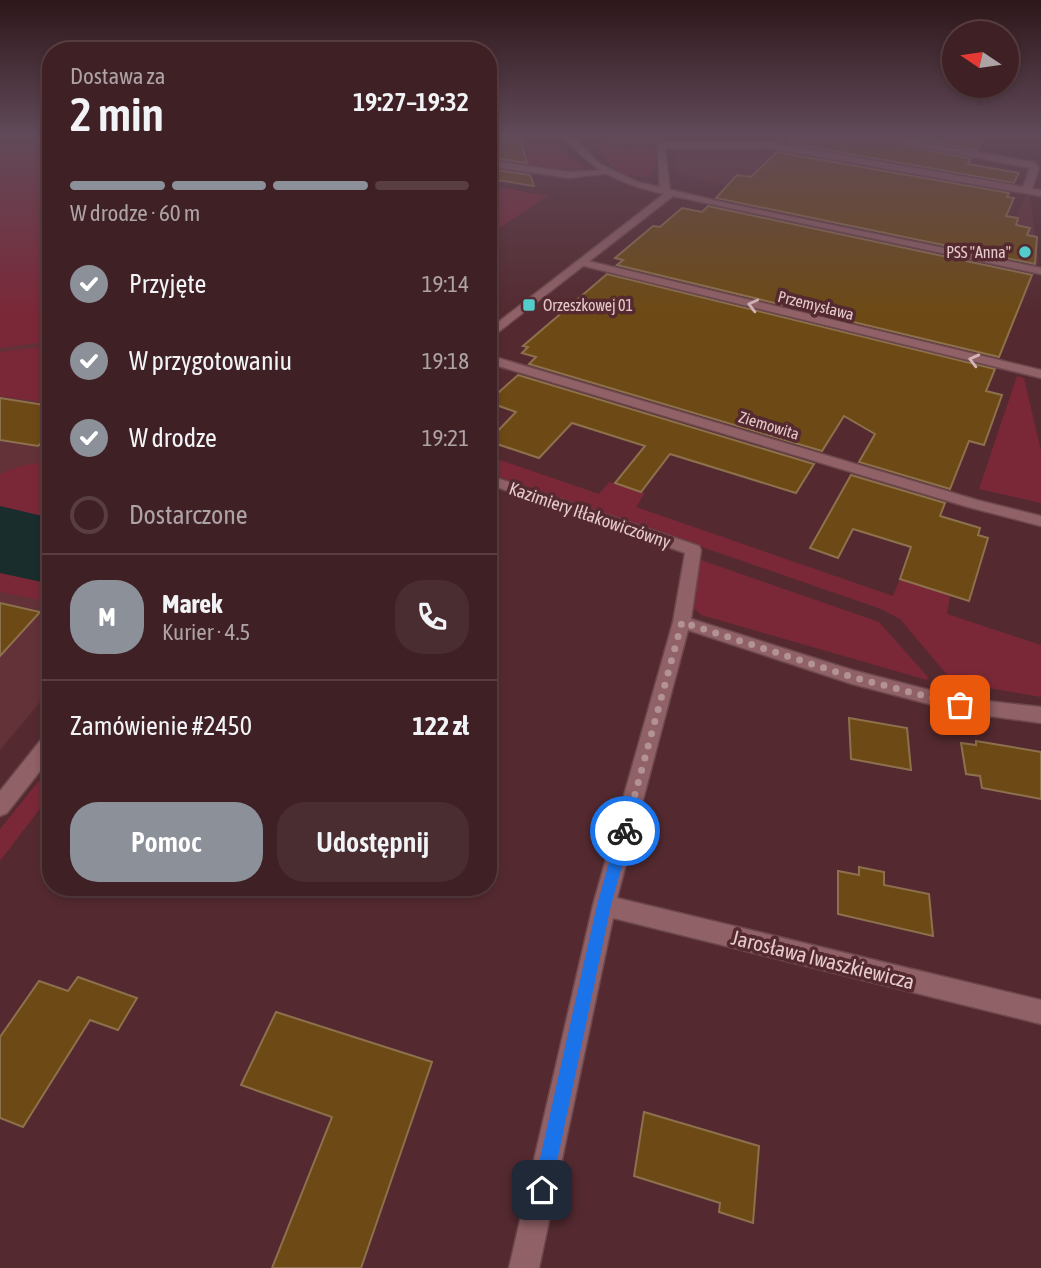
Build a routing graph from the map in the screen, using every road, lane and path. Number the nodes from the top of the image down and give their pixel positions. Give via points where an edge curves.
1 (664, 195) edge
2 (683, 195) edge
3 (584, 263) junction
4 (1041, 271) edge
5 (497, 330) edge
6 (497, 362) edge
7 (1041, 374) edge
8 (497, 482) edge
9 (1041, 521) edge
10 (682, 622) junction
11 (1041, 715) edge
12 (42, 753) edge
13 (0, 807) edge
14 (604, 905) junction
15 (1041, 1012) edge
16 (524, 1268) edge

1 - 3 street
2 - 4 street
3 - 5 street
7 -> 3 street, Przemysława
6 - 9 street, Ziemowita
8 - 10 street, Kazimiery Iłłakowiczówny via 692,550
10 - 11 street via 852,677 960,705
10 - 14 street
12 - 13 street
14 - 15 street, Jarosława Iwaszkiewicza
14 - 16 street

